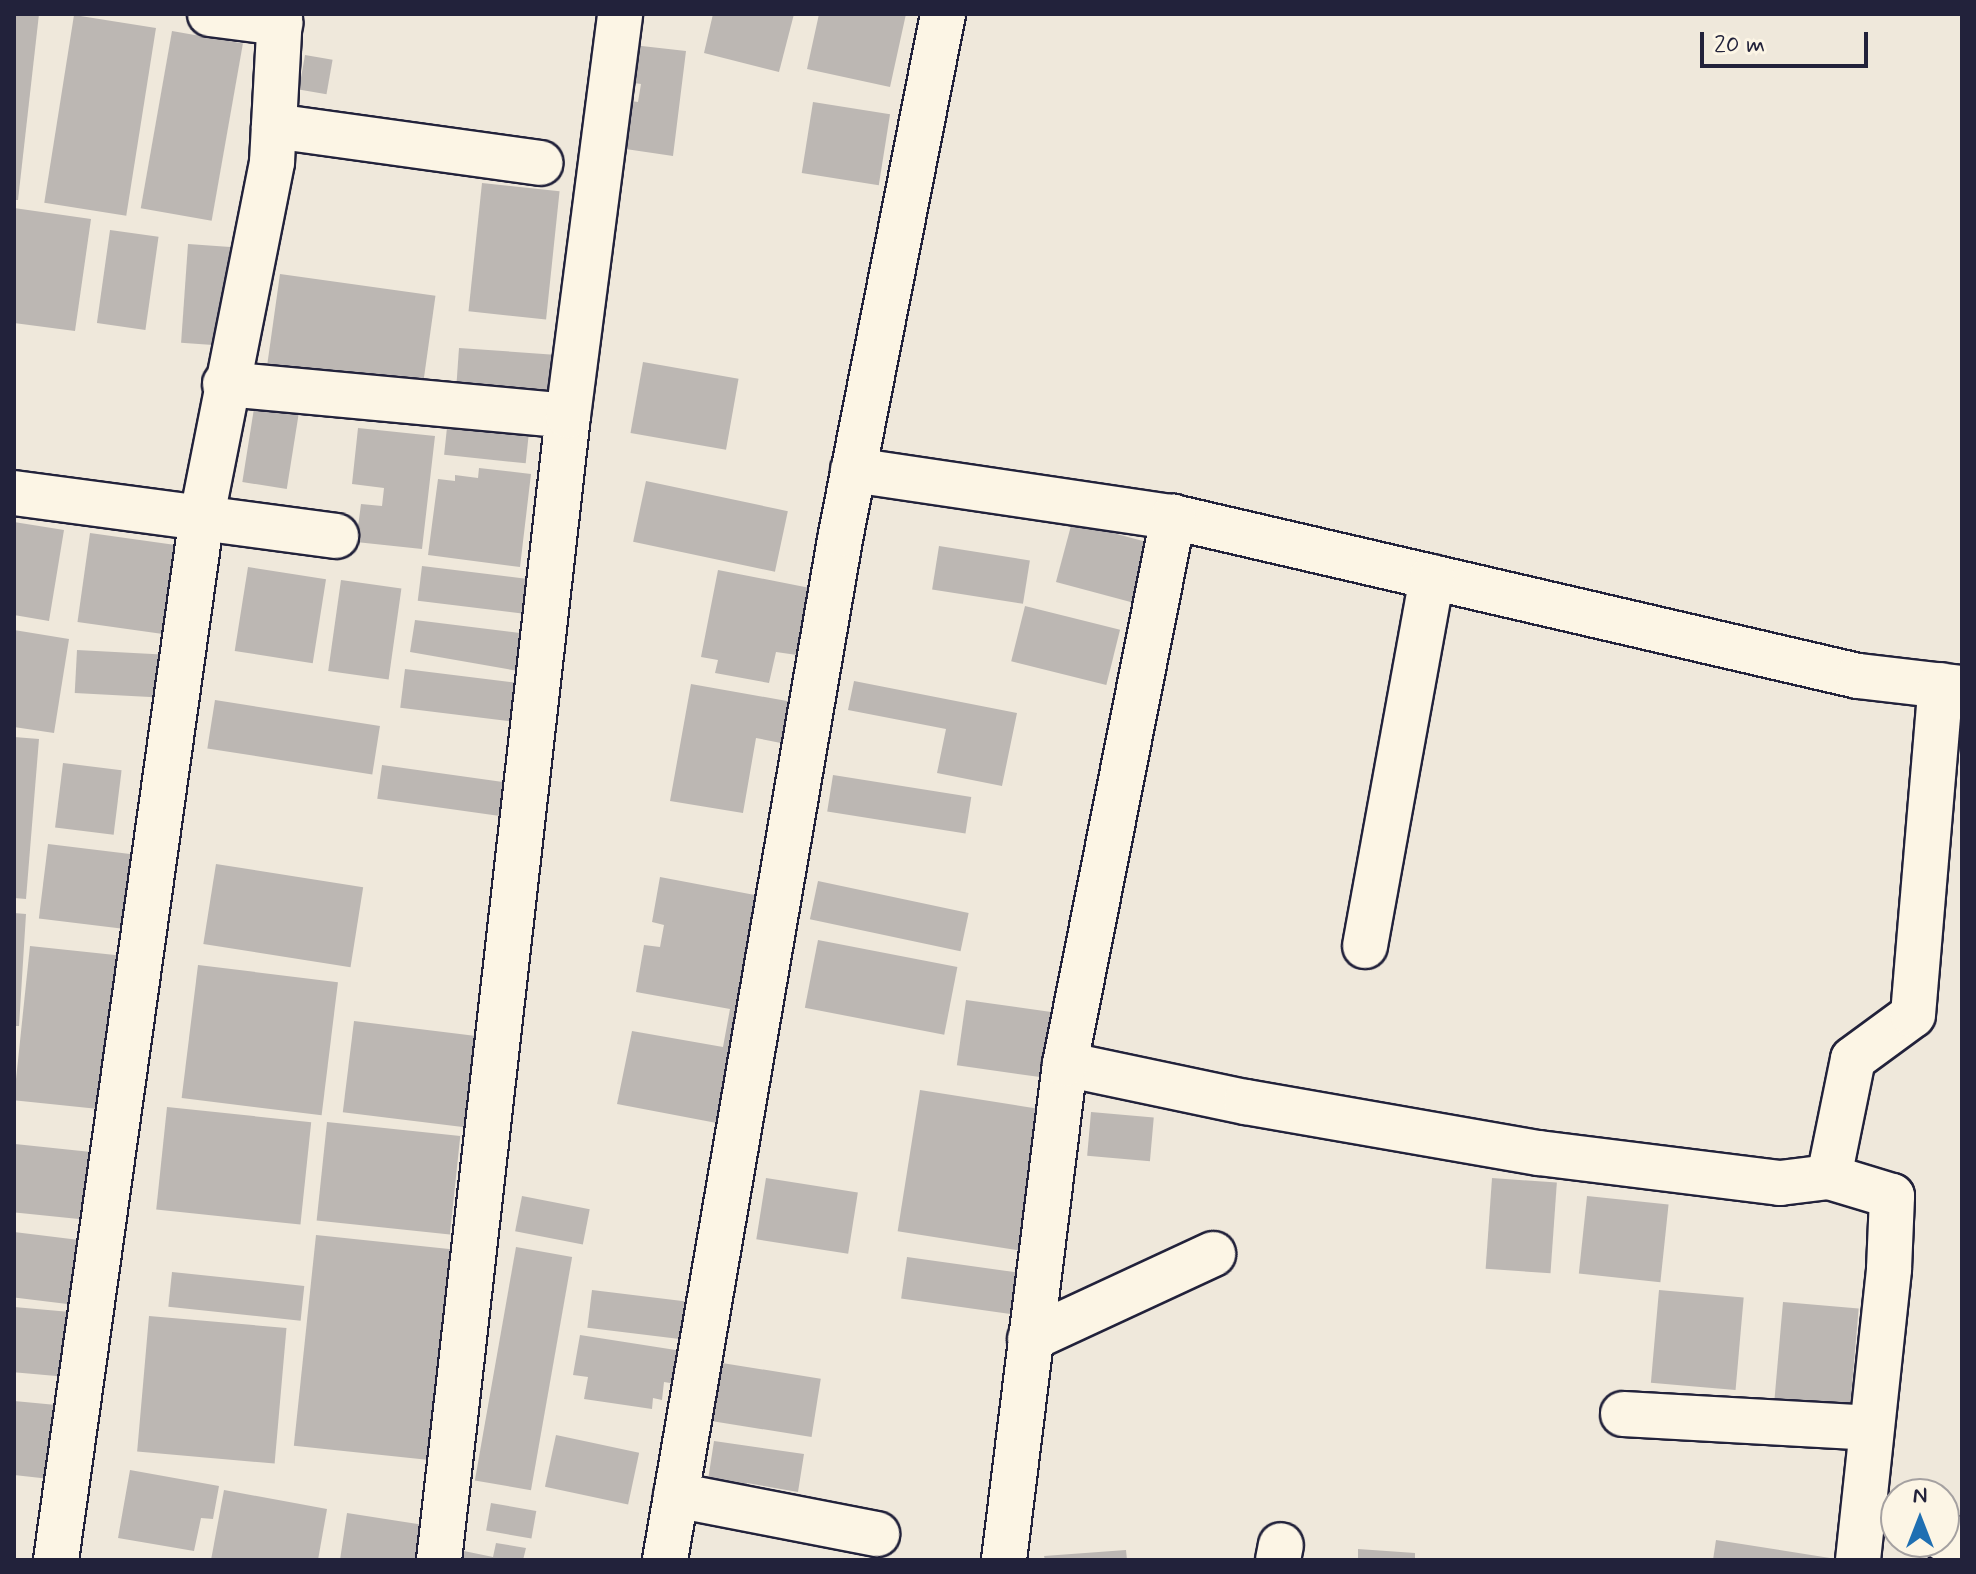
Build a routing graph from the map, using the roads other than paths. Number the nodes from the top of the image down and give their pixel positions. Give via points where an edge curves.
1 (210, 14) edge
2 (620, 14) edge
3 (943, 14) edge
4 (280, 18) edge
5 (274, 126) junction
6 (540, 163) dead end
7 (225, 384) junction
8 (568, 416) junction
9 (853, 470) junction
10 (14, 493) edge
11 (202, 516) junction
12 (1173, 517) junction
13 (336, 536) dead end
14 (1432, 577) junction
15 (1952, 686) edge
16 (1365, 946) dead end
17 (1065, 1064) junction
18 (1829, 1177) junction
19 (1213, 1254) dead end
20 (1030, 1339) junction
21 (1623, 1414) dead end
22 (1870, 1428) junction
23 (676, 1495) junction
24 (877, 1534) dead end
25 (1872, 1545) edge
26 (56, 1560) edge
27 (439, 1560) edge
28 (665, 1560) edge
29 (1004, 1560) edge

1 - 4 street
2 - 8 street
3 - 9 street
4 - 5 street
5 - 6 street
5 - 7 street via 272,162
7 - 8 street
7 - 11 street
8 - 27 street
9 - 12 street
9 - 23 street
10 - 11 street
11 - 13 street
11 - 26 street
12 - 14 street
12 - 17 street
14 - 15 street via 1858,676
14 - 16 street
15 - 18 street via 1913,1015 1853,1059
17 - 18 street via 1539,1153 1780,1183
17 - 20 street
18 - 22 street via 1892,1196
19 - 20 street
20 - 29 street
21 - 22 street
22 - 25 street
23 - 24 street
23 - 28 street

